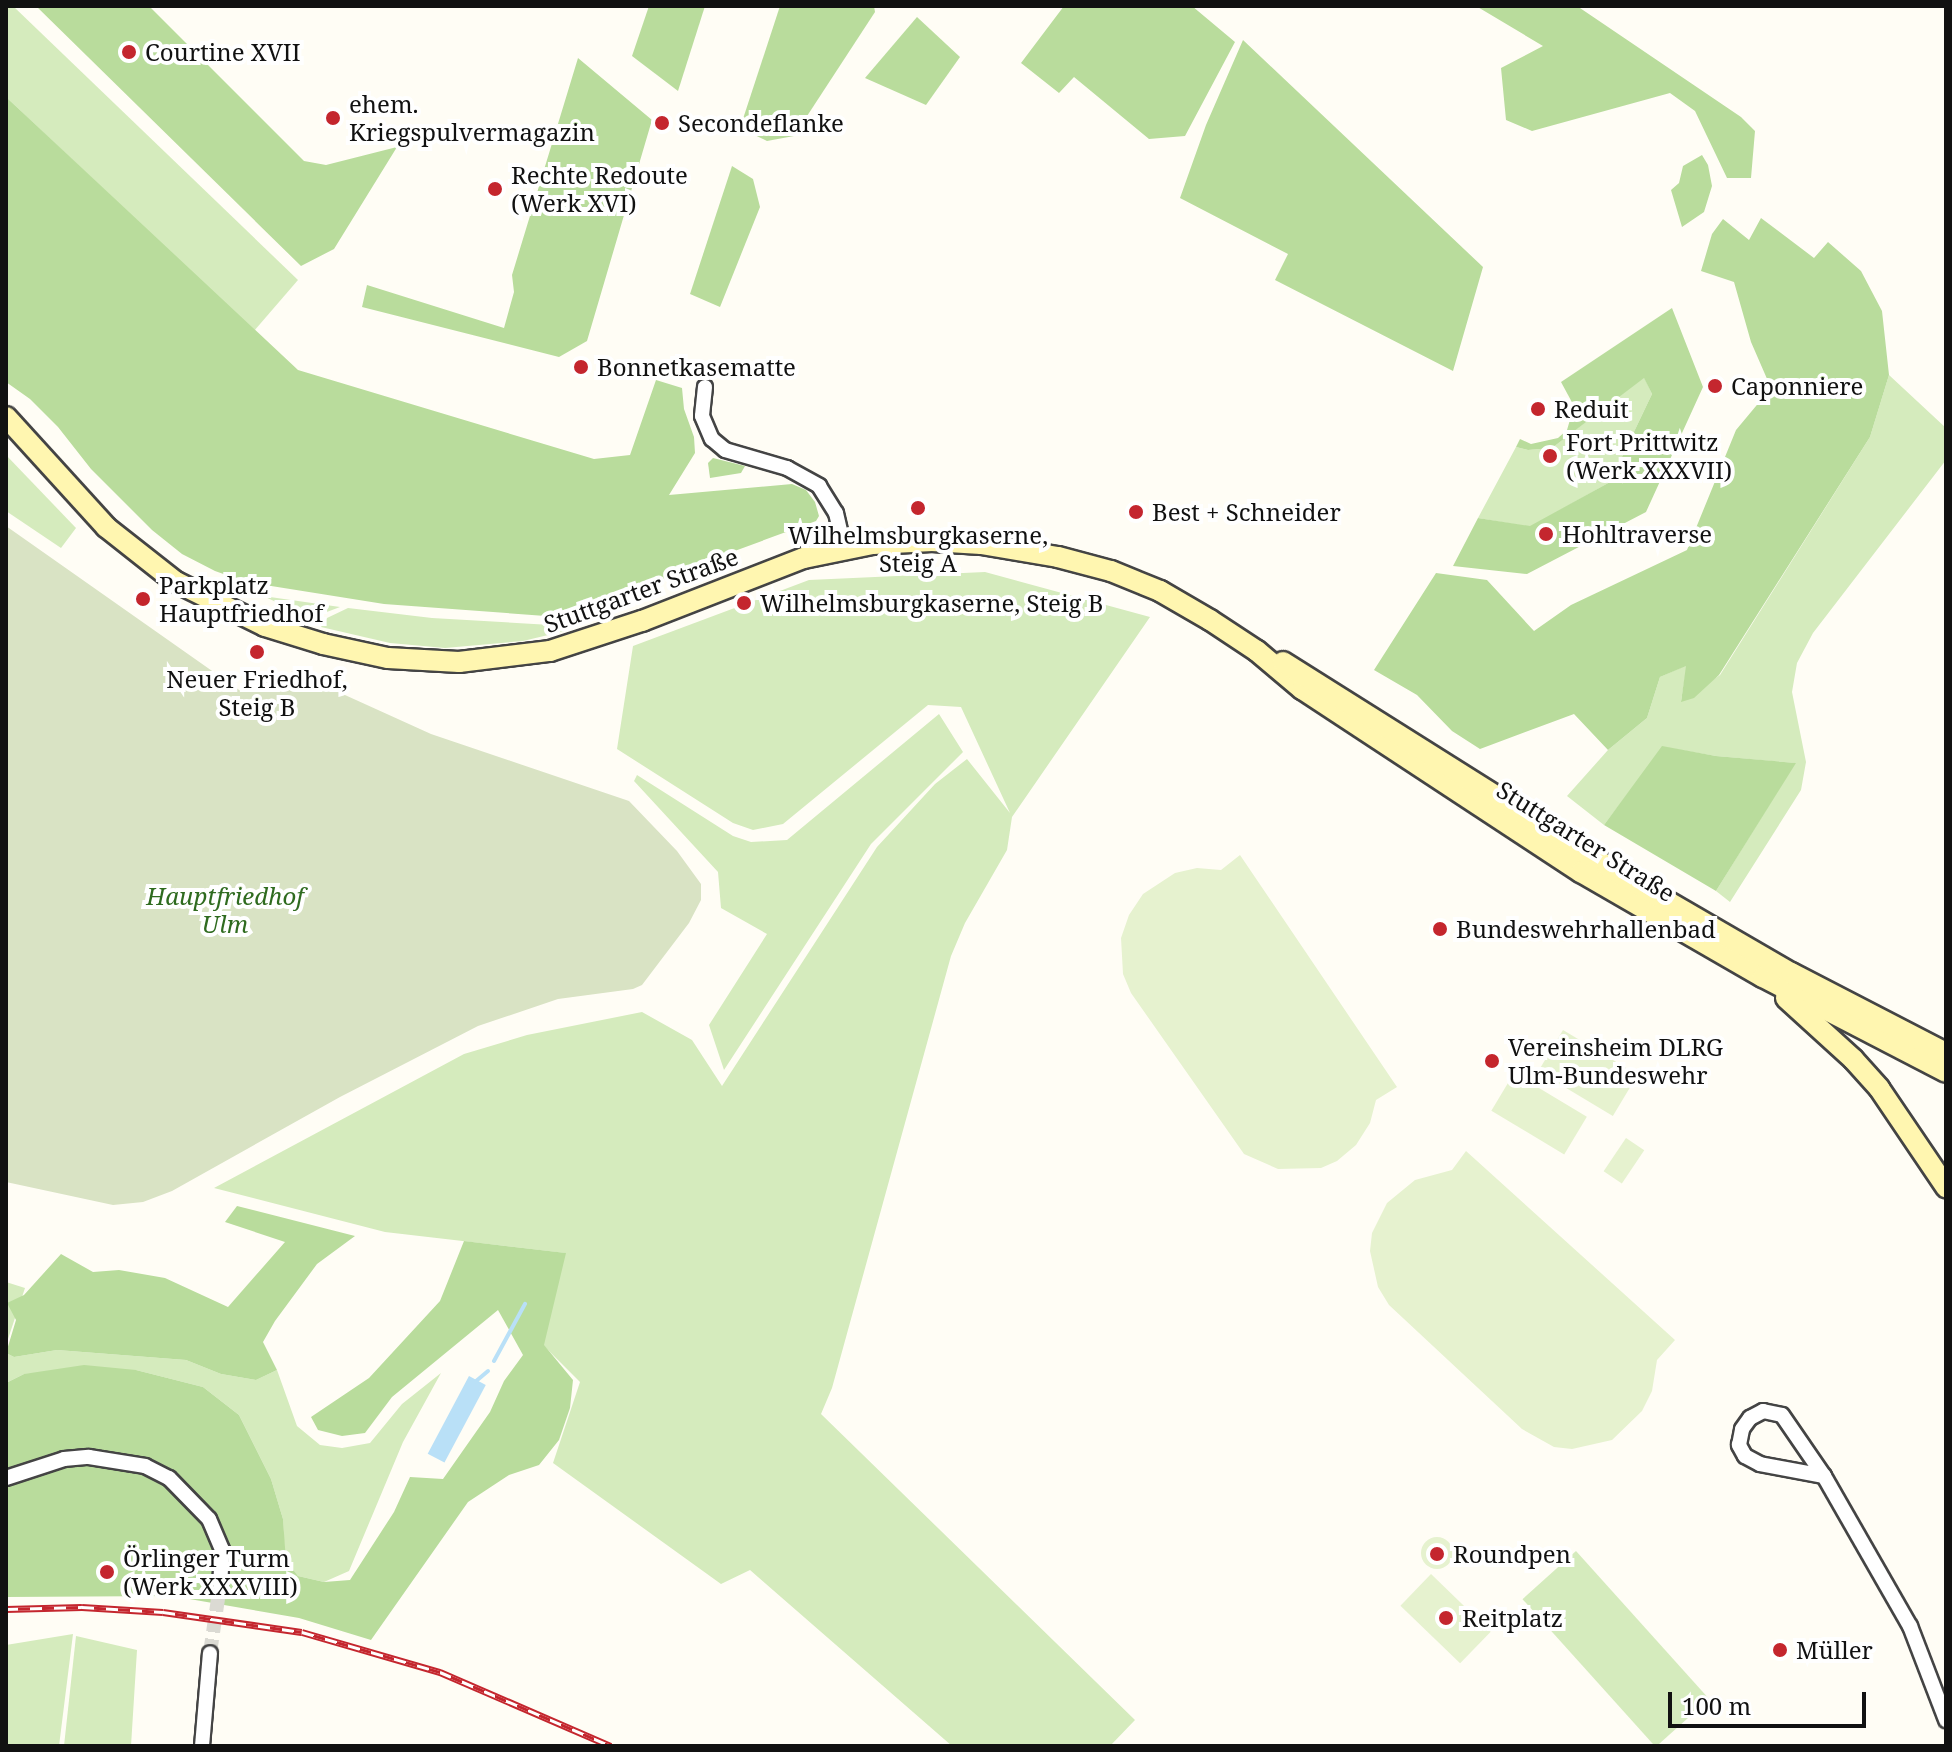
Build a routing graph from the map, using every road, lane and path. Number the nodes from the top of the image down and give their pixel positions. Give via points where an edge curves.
1 (705, 387) dead end
2 (6, 417) edge
3 (844, 548) junction
4 (1257, 651) junction
5 (1763, 977) junction
6 (1946, 1053) edge
7 (1946, 1072) edge
8 (1946, 1187) edge
9 (1824, 1476) junction
10 (6, 1478) edge
11 (220, 1585) tunnel mouth
12 (210, 1653) tunnel mouth
13 (1946, 1720) edge
14 (202, 1746) edge

1 - 3 street via 702,416 712,439 732,453 780,466 819,486 836,513
2 - 3 main road, Stuttgarter Straße via 106,527 176,582 265,626 388,658 475,662 550,651
3 - 4 main road, Stuttgarter Straße via 949,541 1076,561 1160,591
4 - 5 main road, Stuttgarter Straße via 1302,689 1581,872
4 - 6 main road, Stuttgarter Straße via 1308,674 1621,875 1791,973
5 - 7 main road, Stuttgarter Straße
5 - 8 main road via 1853,1059
9 - 9 street via 1782,1415 1763,1411 1742,1429 1739,1445 1745,1456 1760,1464
9 - 13 street via 1910,1626
10 - 11 street via 64,1459 89,1457 145,1466 169,1478 209,1519 222,1550
12 - 14 street

